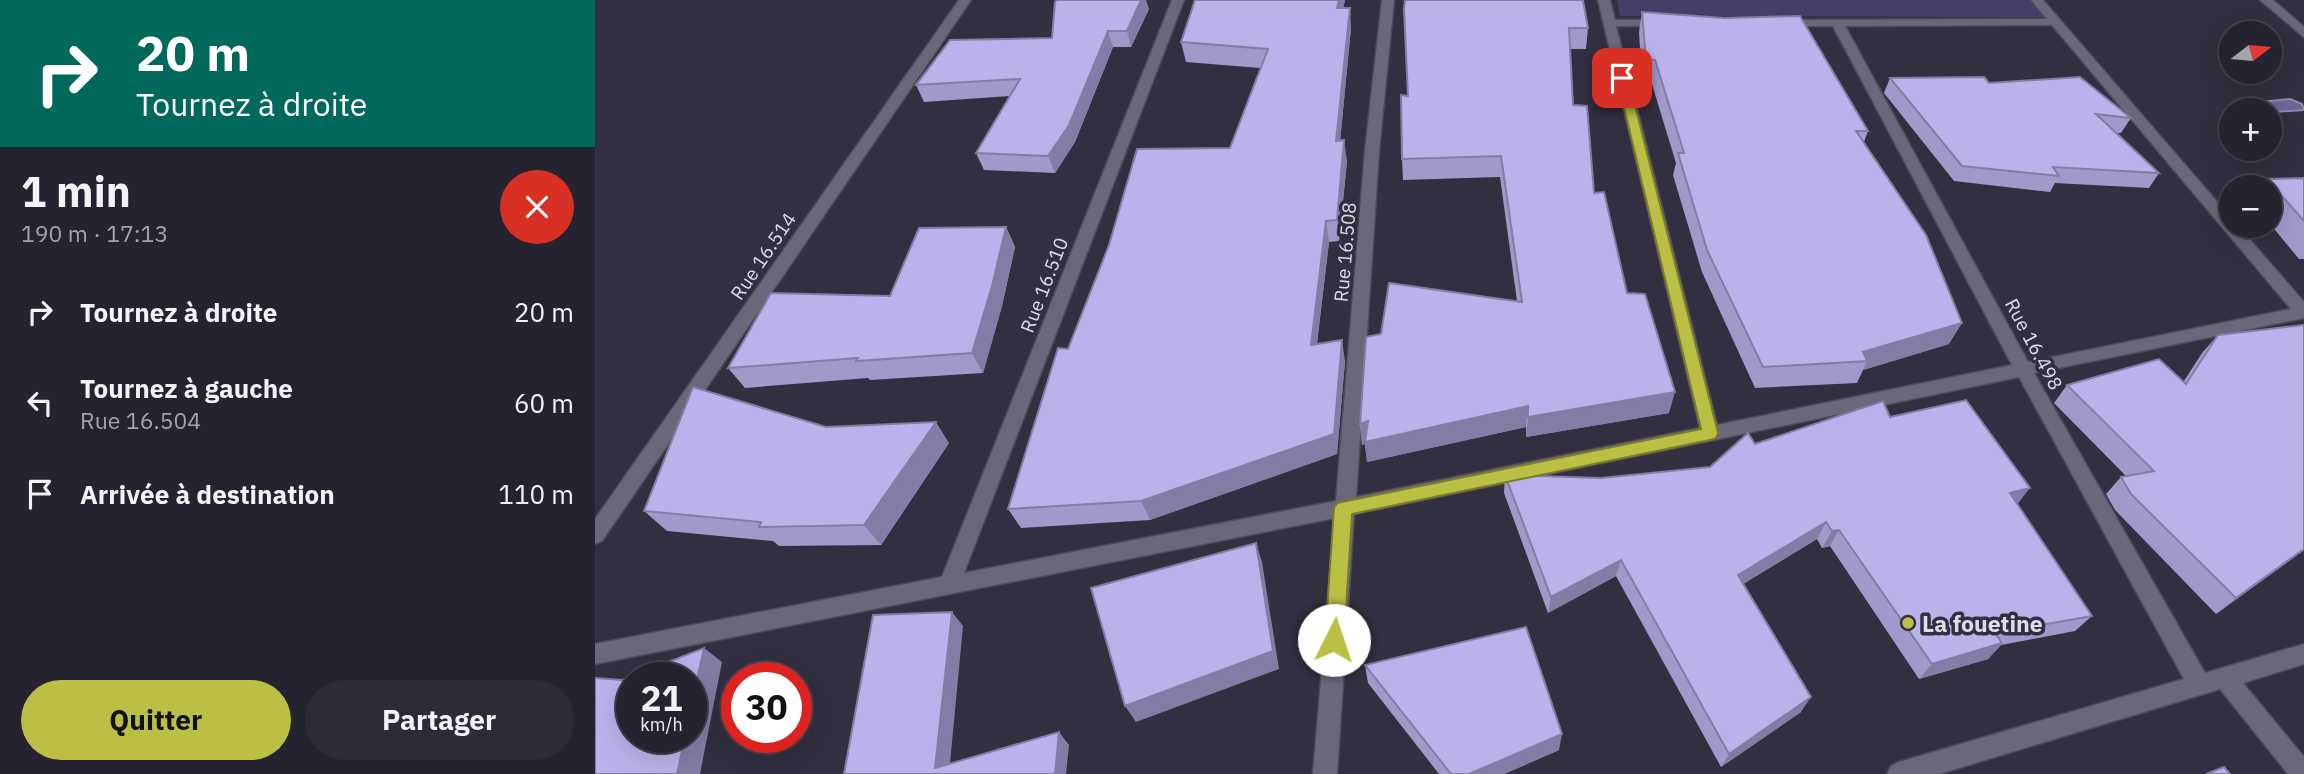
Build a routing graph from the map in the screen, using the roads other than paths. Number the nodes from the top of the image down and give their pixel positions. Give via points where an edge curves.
1 (965, 0) edge
2 (1178, 0) edge
3 (1388, 0) edge
4 (1604, 0) edge
5 (2037, 0) edge
6 (2266, 0) edge
7 (1837, 22) junction
8 (2055, 22) junction
9 (1610, 23) junction
10 (1677, 23) edge
11 (1770, 23) edge
12 (2304, 33) edge
13 (2303, 312) edge
14 (2024, 369) junction
15 (1710, 433) junction
16 (1343, 508) junction
17 (595, 536) edge
18 (949, 585) junction
19 (595, 654) edge
20 (2304, 654) edge
21 (2224, 677) junction
22 (2199, 684) junction
23 (1325, 774) edge
24 (1899, 774) edge
25 (2303, 774) edge

1 - 17 street, Rue 16.514
2 - 18 street, Rue 16.510
3 - 16 street, Rue 16.508
4 - 9 street
5 - 8 street
6 - 12 street
7 - 8 street
7 - 11 street
7 - 14 street, Rue 16.498
8 - 13 street
9 - 10 street
9 - 15 street
13 - 14 street
14 - 15 street
14 - 22 street, Rue 16.498
15 - 16 street
16 - 18 street
16 - 23 street, Rue 16.508
18 - 19 street
20 - 21 street
21 - 22 street
21 - 25 street
22 - 24 street

